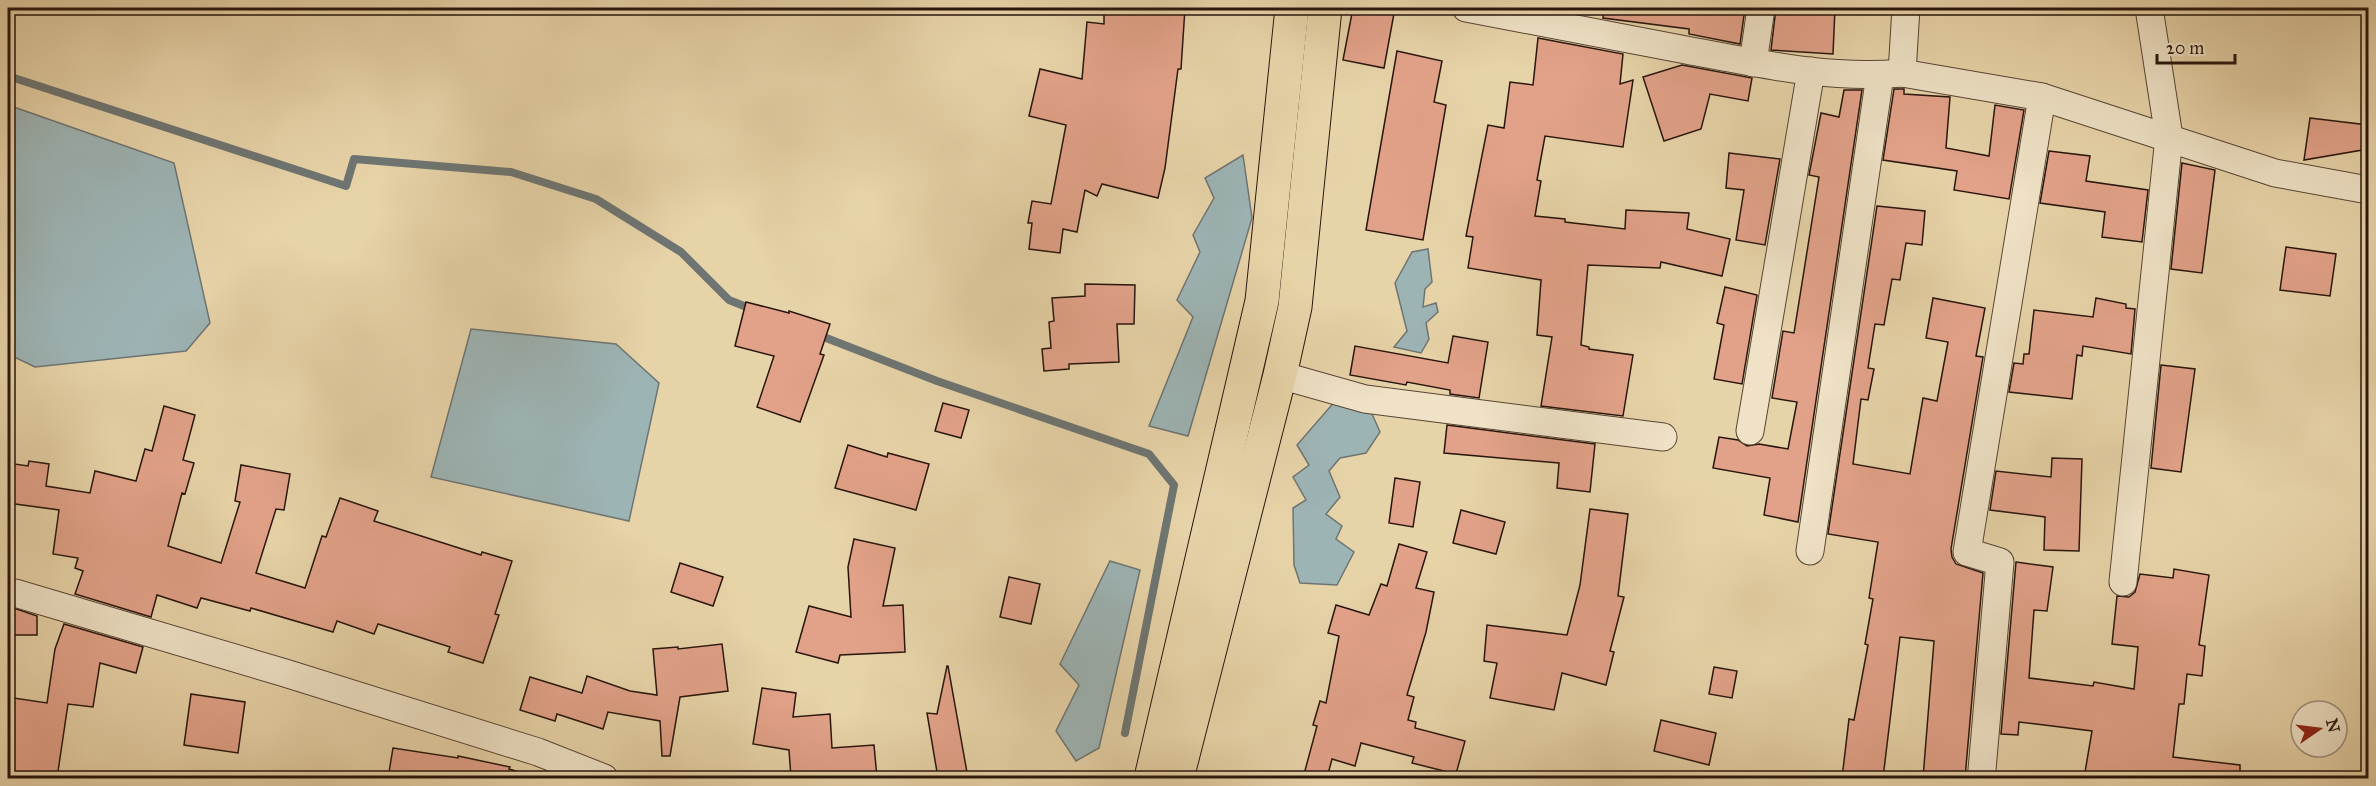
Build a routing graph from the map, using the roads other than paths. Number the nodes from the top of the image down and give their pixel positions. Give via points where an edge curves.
1 (1292, 8) edge
2 (1325, 8) edge
3 (1466, 8) edge
4 (1761, 8) edge
5 (1906, 8) edge
6 (2149, 8) edge
7 (1753, 63) junction
8 (1811, 71) junction
9 (1891, 74) junction
10 (2042, 97) junction
11 (2169, 137) junction
12 (2368, 190) edge
13 (1280, 375) junction
14 (1750, 431) dead end
15 (1663, 437) dead end
16 (1810, 551) dead end
17 (2123, 582) dead end
18 (15, 593) dead end
19 (604, 778) edge
20 (1151, 778) edge
21 (1177, 778) edge
22 (1983, 778) edge

1 - 20 highway via 1262,301
2 - 13 highway via 1295,307
3 - 7 street
4 - 7 street
5 - 9 street
6 - 11 street
7 - 8 street
8 - 9 street
8 - 14 street
9 - 10 street
9 - 16 street
10 - 11 street
10 - 22 street via 1967,552 2000,562
11 - 12 street via 2275,173
11 - 17 street
13 - 15 street via 1365,399
13 - 21 highway
18 - 19 street via 285,672 538,752

